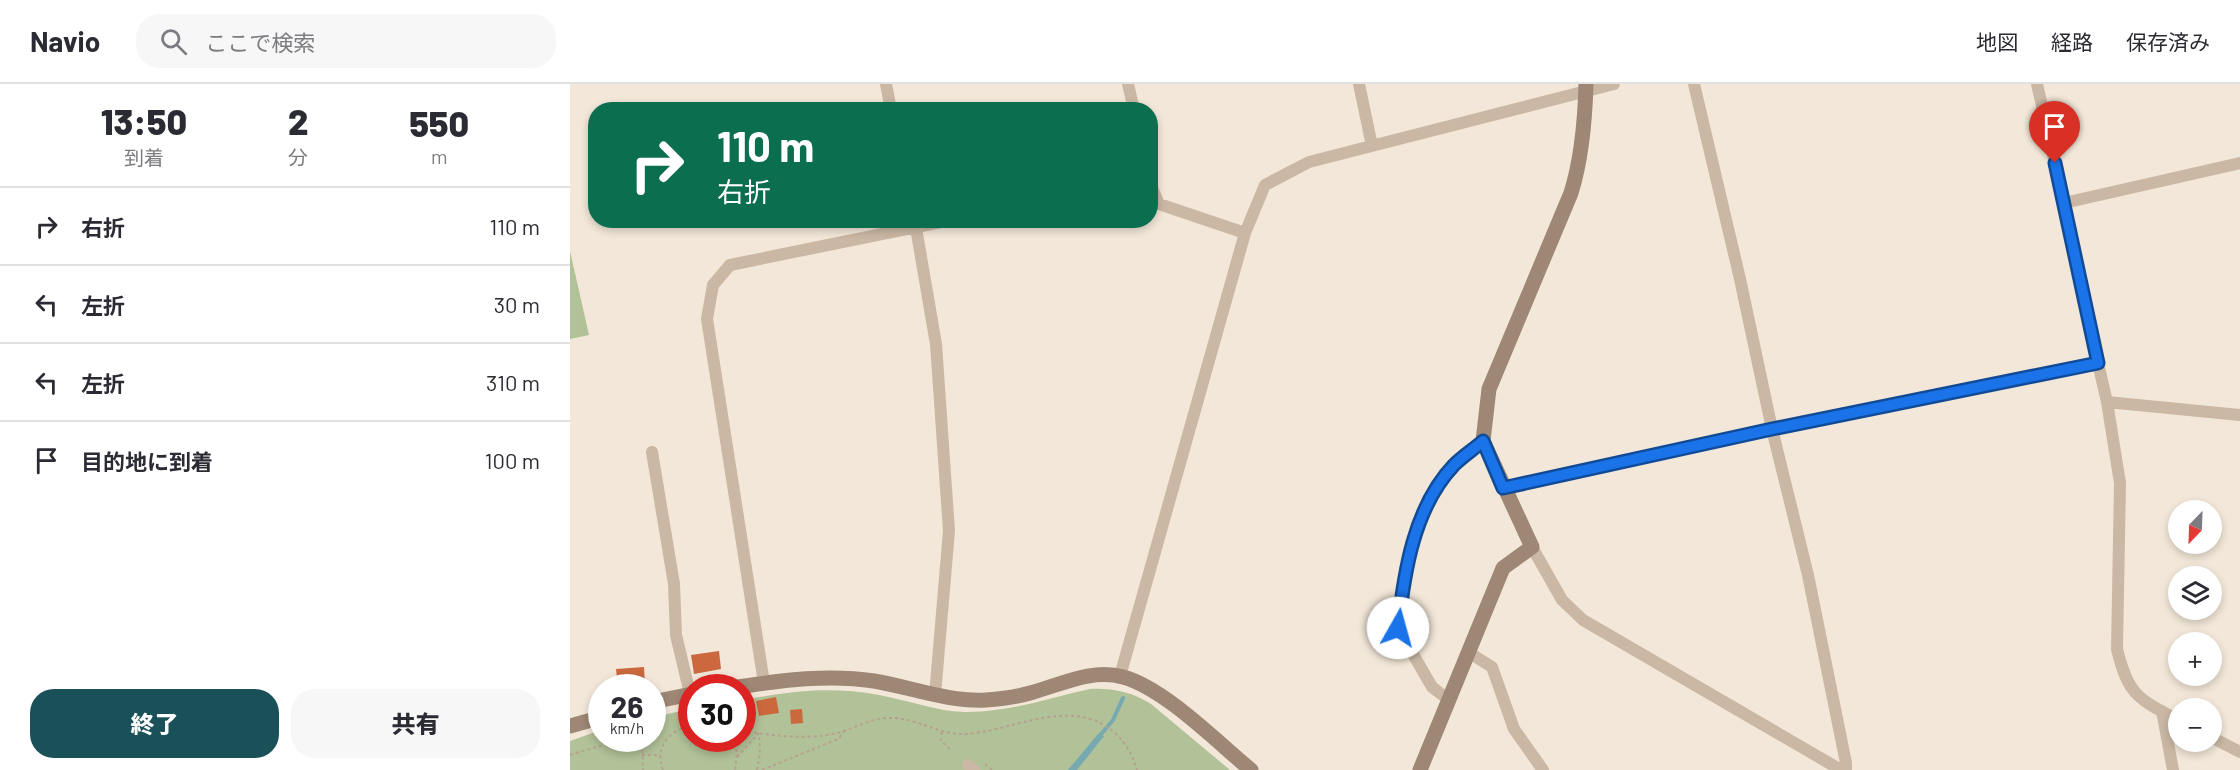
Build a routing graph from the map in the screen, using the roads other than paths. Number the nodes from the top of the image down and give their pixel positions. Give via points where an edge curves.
1 (886, 84) edge
2 (1128, 84) edge
3 (1359, 84) edge
4 (1614, 84) edge
5 (1694, 84) edge
6 (2037, 84) edge
7 (1586, 87) edge
8 (889, 102) edge
9 (1132, 102) edge
10 (1372, 146) junction
11 (2240, 163) edge
12 (1158, 202) edge
13 (2064, 203) junction
14 (898, 228) edge
15 (917, 228) edge
16 (1245, 233) junction
17 (2098, 363) junction
18 (2107, 402) junction
19 (2240, 415) edge
20 (1772, 429) junction
21 (1483, 441) junction
22 (652, 452) dead end
23 (1503, 488) junction
24 (1532, 547) junction
25 (1468, 652) junction
26 (686, 674) edge
27 (1120, 676) junction
28 (764, 683) junction
29 (756, 684) edge
30 (935, 694) junction
31 (1449, 700) junction
32 (2162, 711) junction
33 (2168, 714) edge
34 (588, 721) edge
35 (570, 726) edge
36 (2222, 743) edge
37 (2240, 752) edge
38 (1251, 770) edge
39 (1420, 770) edge
40 (1543, 770) edge
41 (1841, 770) edge
42 (1846, 770) edge
43 (2173, 770) edge

1 - 8 street
2 - 9 street
3 - 10 street
4 - 7 street
5 - 20 street
6 - 13 street
7 - 10 street
7 - 21 street via 1578,171 1489,389
10 - 16 street via 1309,162 1265,185
11 - 13 street
12 - 16 street
13 - 17 street
14 - 28 street via 730,265 713,285 707,319
15 - 30 street via 936,344 949,531
16 - 27 street
17 - 18 street
17 - 20 street
18 - 19 street
18 - 32 street via 2120,483 2117,649 2123,674 2136,695
20 - 23 street
20 - 42 street via 1819,622
21 - 23 street
21 - 31 street via 1454,465 1431,496 1417,529 1403,586 1398,628 1432,687
22 - 26 street via 674,584 676,636
23 - 24 street
24 - 25 street via 1503,568
24 - 41 street via 1562,600 1582,620
25 - 31 street
25 - 40 street via 1492,667 1514,729
27 - 30 street via 1087,676 1001,699
27 - 38 street via 1160,694
28 - 29 street
28 - 30 street via 836,678
31 - 39 street
32 - 33 street
32 - 43 street
34 - 35 street
36 - 37 street

